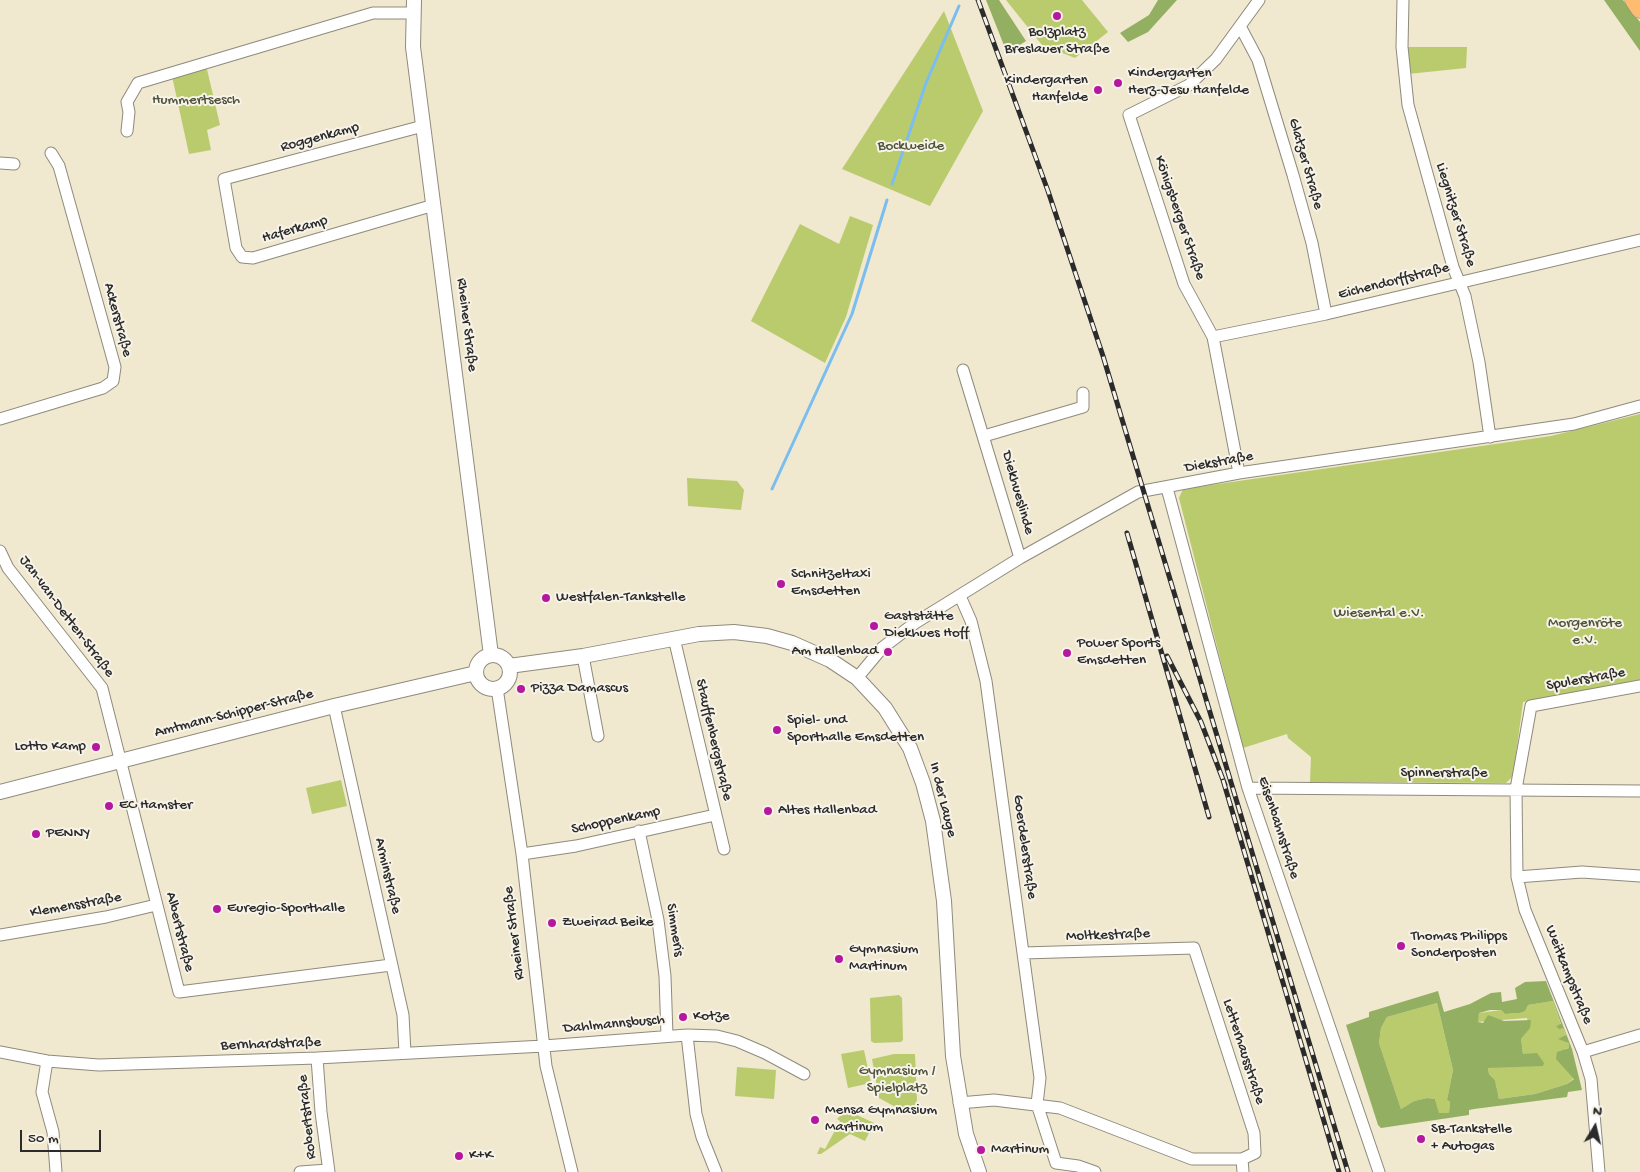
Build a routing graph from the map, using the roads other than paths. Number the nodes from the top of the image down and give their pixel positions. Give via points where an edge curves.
1 (1259, 0) edge
2 (1403, 0) edge
3 (1634, 0) edge
4 (413, 6) edge
5 (1640, 9) edge
6 (1240, 26) junction
7 (423, 126) junction
8 (127, 131) dead end
9 (50, 153) dead end
10 (0, 162) edge
11 (14, 164) dead end
12 (224, 179) joint
13 (434, 204) junction
14 (1640, 240) edge
15 (1460, 282) junction
16 (1326, 314) junction
17 (1214, 337) junction
18 (963, 370) dead end
19 (1084, 393) dead end
20 (1640, 406) edge
21 (0, 419) edge
22 (984, 436) junction
23 (1490, 437) junction
24 (1238, 473) junction
25 (1167, 488) junction
26 (0, 551) edge
27 (1020, 558) junction
28 (960, 596) junction
29 (674, 638) junction
30 (491, 655) junction
31 (583, 656) junction
32 (509, 666) junction
33 (476, 673) junction
34 (857, 678) junction
35 (1640, 686) edge
36 (497, 688) junction
37 (334, 706) junction
38 (598, 736) dead end
39 (119, 760) junction
40 (1248, 788) junction
41 (1516, 789) junction
42 (1640, 791) edge
43 (0, 792) edge
44 (715, 815) junction
45 (639, 831) junction
46 (724, 849) dead end
47 (522, 854) junction
48 (1640, 876) edge
49 (1517, 877) junction
50 (156, 905) junction
51 (0, 935) edge
52 (1194, 948) joint
53 (1023, 953) junction
54 (391, 964) junction
55 (687, 1035) junction
56 (1640, 1035) edge
57 (667, 1036) junction
58 (544, 1046) junction
59 (0, 1052) edge
60 (1582, 1052) junction
61 (405, 1053) junction
62 (317, 1058) junction
63 (47, 1061) junction
64 (804, 1074) dead end
65 (959, 1103) junction
66 (1036, 1104) junction
67 (1242, 1158) junction
68 (328, 1171) edge
69 (56, 1172) edge
70 (300, 1172) edge
71 (572, 1172) edge
72 (716, 1172) edge
73 (979, 1172) edge
74 (1095, 1172) edge
75 (1243, 1172) edge
76 (1379, 1172) edge
77 (1599, 1172) edge

1 - 6 street
2 - 15 street, Liegnitzer Straße via 1402,47 1408,105
3 - 5 main road
4 - 7 street, Rheiner Straße via 413,47
4 - 8 street via 373,13 138,82 127,102
6 - 16 street, Glatzer Straße via 1258,60 1291,166 1312,243
6 - 17 street, Königsberger Straße via 1216,60 1189,85 1129,115 1184,284
7 - 12 street, Roggenkamp
7 - 13 street, Rheiner Straße
9 - 21 street, Ackerstraße via 59,166 107,338 115,367 113,381 103,388
10 - 11 street
12 - 13 street, Haferkamp via 236,248 242,257 253,258
13 - 30 street, Rheiner Straße
14 - 15 street, Eichendorffstraße
15 - 16 street, Eichendorffstraße
15 - 23 street, Liegnitzer Straße via 1479,362
16 - 17 street, Eichendorffstraße
17 - 24 street, Königsberger Straße
18 - 22 street, Diekhueslinde
19 - 22 street, Diekhueslinde via 1083,407
20 - 23 street, Diekstraße via 1574,424
22 - 27 street, Diekhueslinde
23 - 24 street, Diekstraße
24 - 25 street, Diekstraße
25 - 27 street, Diekstraße via 1138,492
25 - 40 street, Eisenbahnstraße
26 - 39 street, Jan-van-Detten-Straße via 13,575 102,688
27 - 28 street, Diekstraße
28 - 34 street, Diekstraße via 888,643
28 - 53 street, Goerdelerstraße via 986,681
29 - 31 street, In der Lauge
29 - 34 street, In der Lauge via 719,632 768,636 809,649
29 - 44 street, Stauffenbergstraße
30 - 32 street via 502,657
30 - 33 street via 480,661
31 - 32 street, In der Lauge
31 - 38 street
32 - 36 street via 508,680
33 - 36 street via 483,686
33 - 37 street, Amtmann-Schipper-Straße
34 - 65 street, In der Lauge via 885,708 910,748 933,821 941,874
35 - 41 street, Spulerstraße via 1531,706
36 - 47 street, Rheiner Straße
37 - 39 street, Amtmann-Schipper-Straße
37 - 54 street, Arminstraße
39 - 43 street, Amtmann-Schipper-Straße
39 - 50 street, Albertstraße
40 - 41 street, Spinnerstraße
40 - 76 street, Eisenbahnstraße
41 - 42 street, Spinnerstraße
41 - 49 street, Weitkampstraße
44 - 45 street, Schoppenkamp
44 - 46 street, Stauffenbergstraße
45 - 47 street, Schoppenkamp via 576,846
45 - 57 street, Simmeris via 658,920 665,976
47 - 58 street, Rheiner Straße
48 - 49 street via 1582,872
49 - 60 street, Weitkampstraße via 1525,910
50 - 51 street, Klemensstraße
50 - 54 street, Albertstraße via 179,992
52 - 53 street, Moltkestraße
52 - 67 street, Letterhausstraße via 1254,1133 1255,1153
53 - 66 street, Goerdelerstraße via 1040,1078
54 - 61 street, Arminstraße via 403,1015
55 - 57 street, Dahlmannsbusch
55 - 64 street via 717,1036 737,1041
55 - 72 street via 696,1114
56 - 60 street
57 - 58 street, Dahlmannsbusch
58 - 61 street, Bernhardstraße
58 - 71 street, Rheiner Straße
59 - 63 street, Bernhardstraße
60 - 77 street, Weitkampstraße via 1594,1098
61 - 62 street, Bernhardstraße
62 - 63 street, Bernhardstraße via 98,1065
62 - 68 street, Robertstraße
63 - 69 street via 42,1092 52,1132
65 - 66 street via 994,1100
65 - 73 street, In der Lauge
66 - 67 street via 1069,1112 1192,1159
66 - 74 street via 1056,1164
67 - 75 street
68 - 70 street

